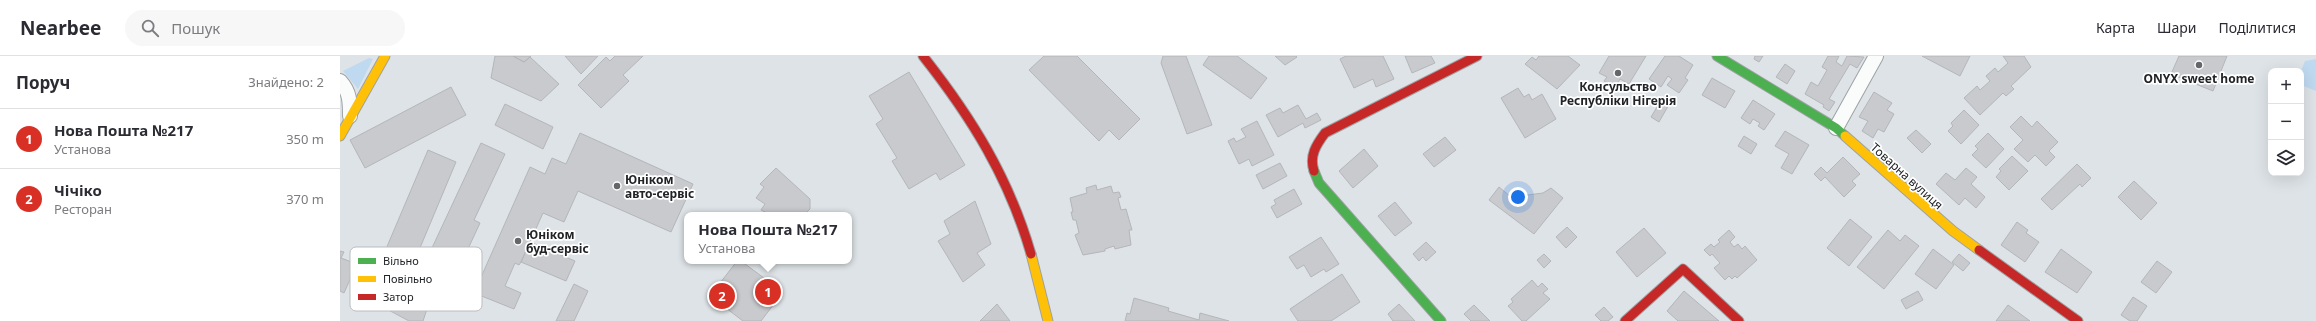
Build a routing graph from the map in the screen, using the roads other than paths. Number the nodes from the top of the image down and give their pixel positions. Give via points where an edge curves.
1 (385, 56) edge
2 (923, 56) edge
3 (1477, 56) edge
4 (1717, 56) edge
5 (1876, 56) edge
6 (340, 81) edge
7 (350, 116) junction
8 (1836, 128) junction
9 (340, 136) edge
10 (1048, 321) edge
11 (1441, 321) edge
12 (1625, 321) edge
13 (1739, 321) edge
14 (2078, 321) edge

1 - 7 street
2 - 10 street via 984,141 1009,190 1032,253
3 - 11 street via 1325,133 1314,146 1311,157 1313,172 1320,183
4 - 8 street, Товарна вулиця
5 - 8 street
6 - 7 street via 345,86 350,100
7 - 9 street
8 - 14 street, Товарна вулиця via 1953,231
12 - 13 street via 1683,269

